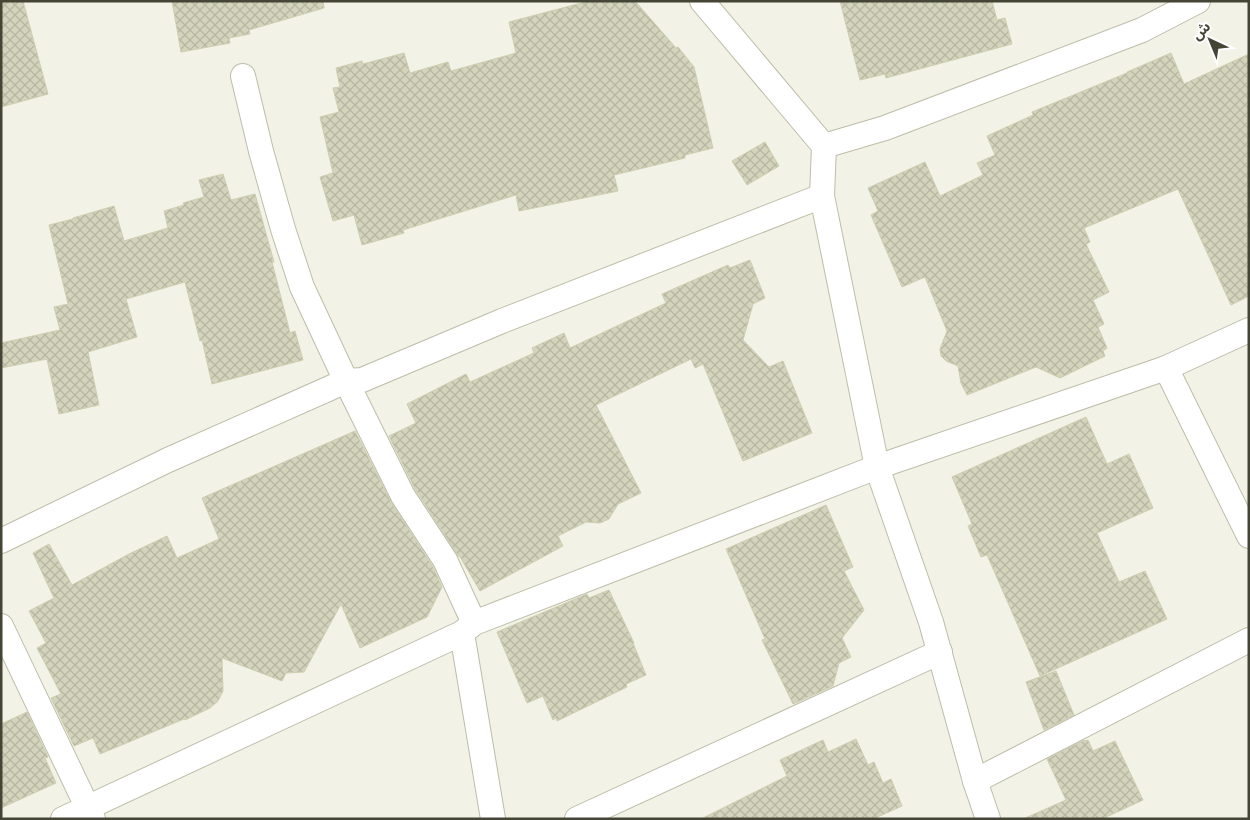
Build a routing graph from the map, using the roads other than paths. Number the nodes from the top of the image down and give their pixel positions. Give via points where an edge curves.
1 (702, 1) edge
2 (1198, 1) edge
3 (1166, 9) edge
4 (243, 76) dead end
5 (824, 146) junction
6 (822, 196) junction
7 (1249, 330) edge
8 (1166, 368) junction
9 (346, 381) junction
10 (877, 467) junction
11 (1249, 536) edge
12 (1, 541) edge
13 (1, 626) edge
14 (468, 628) junction
15 (1249, 640) edge
16 (940, 652) junction
17 (975, 781) junction
18 (91, 813) edge
19 (63, 819) edge
20 (493, 819) edge
21 (578, 819) edge
22 (988, 819) edge

1 - 5 street
2 - 3 street
3 - 5 street via 1142,30 885,128
4 - 9 street via 261,151 302,287
5 - 6 street
6 - 9 street via 502,321 362,380
6 - 10 street
7 - 8 street
8 - 10 street
8 - 11 street
9 - 12 street via 168,460
9 - 14 street via 402,496 445,560
10 - 14 street
10 - 16 street
13 - 18 street
14 - 18 street
14 - 20 street
15 - 17 street
16 - 17 street
16 - 21 street
17 - 22 street
18 - 19 street

